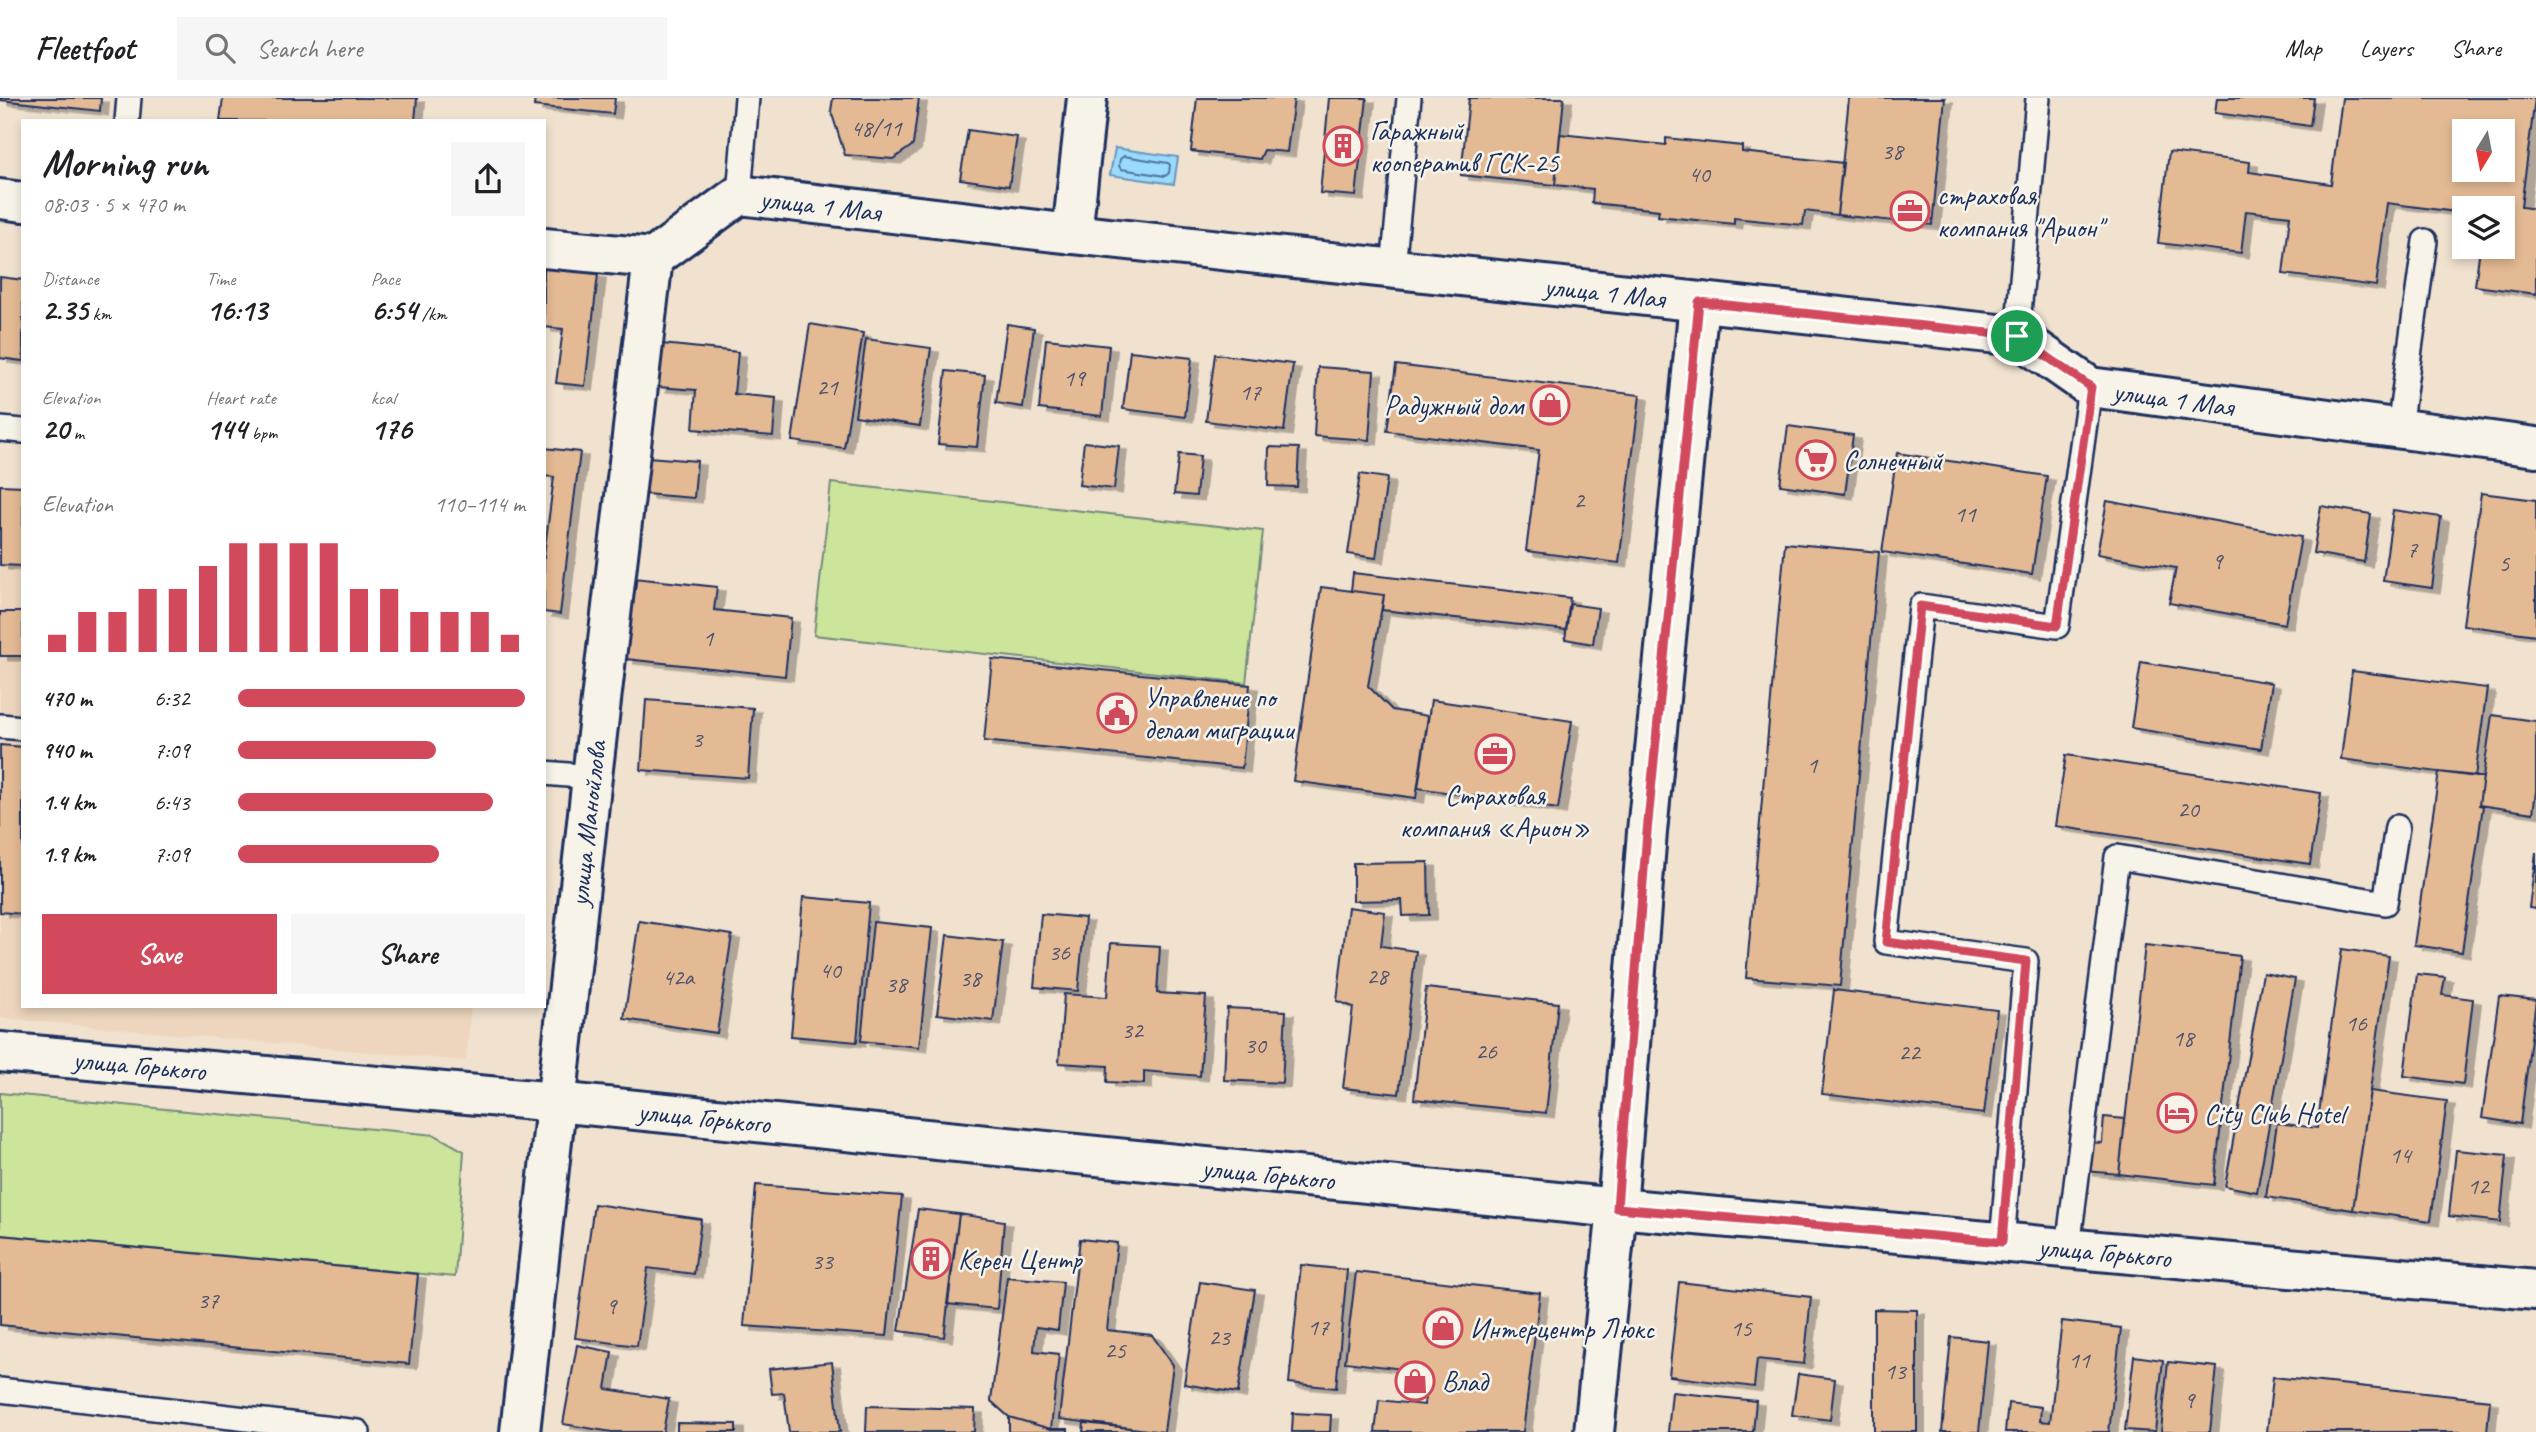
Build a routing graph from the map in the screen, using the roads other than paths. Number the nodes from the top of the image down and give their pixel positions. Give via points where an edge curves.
1 (129, 98) edge
2 (747, 98) edge
3 (1087, 98) edge
4 (1409, 98) edge
5 (2038, 98) edge
6 (127, 119) edge
7 (739, 195) junction
8 (0, 199) edge
9 (21, 202) edge
10 (1072, 234) junction
11 (2425, 241) dead end
12 (546, 248) edge
13 (653, 258) junction
14 (1393, 269) junction
15 (1699, 302) junction
16 (2017, 336) junction
17 (2091, 387) junction
18 (2399, 428) junction
19 (0, 429) edge
20 (21, 431) edge
21 (2536, 447) edge
22 (0, 726) edge
23 (21, 728) edge
24 (546, 773) edge
25 (592, 777) junction
26 (2397, 827) dead end
27 (0, 1052) edge
28 (556, 1102) junction
29 (1617, 1208) junction
30 (2002, 1242) junction
31 (2068, 1248) junction
32 (2536, 1290) edge
33 (0, 1390) edge
34 (265, 1426) edge
35 (358, 1432) edge
36 (520, 1432) edge
37 (1594, 1432) edge

1 - 6 lane
2 - 7 lane
3 - 10 street
4 - 14 lane
5 - 16 lane
7 - 10 street, улица 1 Мая
7 - 13 street, улица 1 Мая
8 - 9 street
10 - 14 street, улица 1 Мая
11 - 18 lane
12 - 13 street
13 - 25 street, улица Манойлова
14 - 15 street, улица 1 Мая
15 - 16 street, улица 1 Мая
15 - 29 street via 1647,832
16 - 17 street, улица 1 Мая
17 - 18 street, улица 1 Мая
17 - 30 lane via 2057,626 1920,606 1886,942 2026,961
18 - 21 street, улица 1 Мая
19 - 20 lane
22 - 23 lane
24 - 25 lane
25 - 28 street, улица Манойлова
26 - 31 lane via 2385,903 2117,857
27 - 28 street, улица Горького
28 - 29 street, улица Горького
28 - 36 street, улица Манойлова
29 - 30 street, улица Горького
29 - 37 street
30 - 31 street, улица Горького
31 - 32 street, улица Горького
33 - 34 lane
34 - 35 lane

